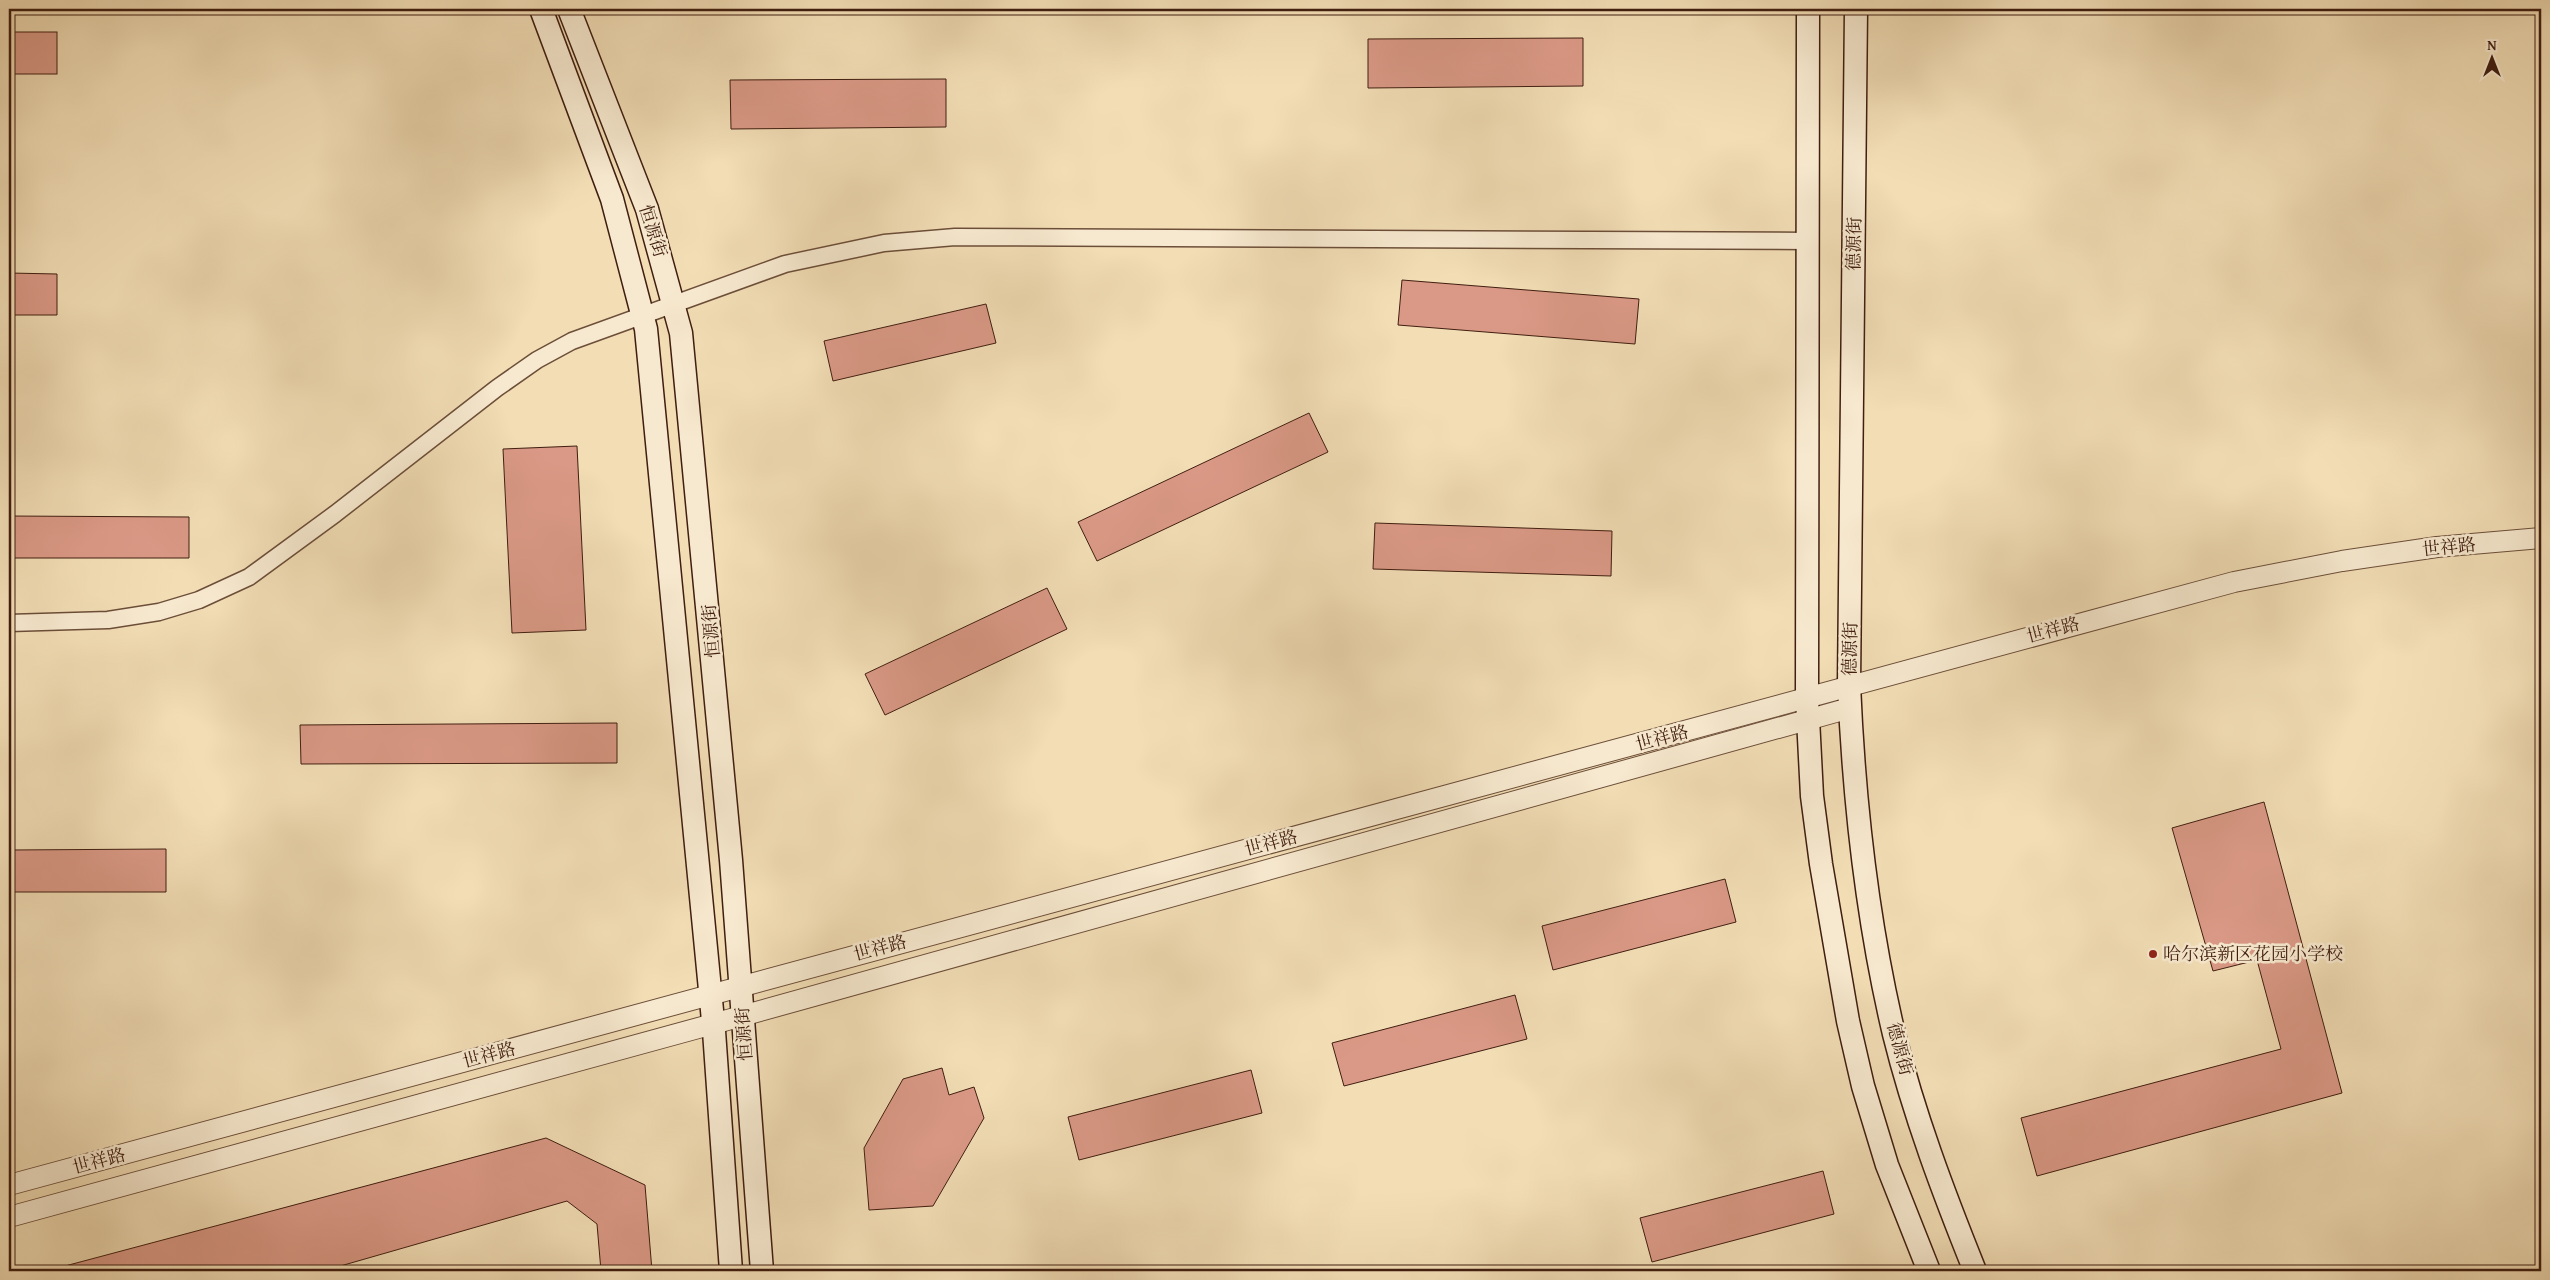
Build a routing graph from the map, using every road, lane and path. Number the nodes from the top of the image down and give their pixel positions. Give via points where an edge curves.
1 (540, 9) edge
2 (569, 9) edge
3 (1808, 9) edge
4 (1856, 9) edge
5 (1808, 241) junction
6 (673, 303) junction
7 (642, 314) junction
8 (2541, 538) edge
9 (9, 623) edge
10 (1849, 685) junction
11 (1850, 708) junction
12 (1807, 709) junction
13 (741, 986) junction
14 (710, 994) junction
15 (743, 1016) junction
16 (713, 1024) junction
17 (9, 1186) edge
18 (9, 1217) edge
19 (731, 1271) edge
20 (762, 1271) edge
21 (1929, 1271) edge
22 (1975, 1271) edge

1 - 7 main road, 恒源街 via 612,199
2 - 6 main road, 恒源街 via 647,209
3 - 5 main road
4 - 10 main road, 德源街
5 - 6 street via 954,237 884,243 785,264
5 - 12 main road
6 - 7 street
6 - 13 main road, 恒源街 via 681,333 700,512
7 - 9 street via 572,341 537,360 249,577 199,600 159,612 108,620
7 - 14 main road, 恒源街
8 - 10 street, 世祥路 via 2437,547 2234,582
10 - 11 main road, 德源街
10 - 12 street, 世祥路
11 - 12 street, 世祥路
11 - 22 main road, 德源街 via 1862,846 1894,1035 1945,1197
12 - 13 street, 世祥路
12 - 15 street, 世祥路
12 - 21 main road via 1812,796 1848,1021 1863,1086 1887,1165
13 - 14 street, 世祥路
13 - 15 main road, 恒源街
14 - 16 main road, 恒源街
14 - 17 street, 世祥路
15 - 16 street, 世祥路
15 - 20 main road, 恒源街
16 - 18 street, 世祥路
16 - 19 main road, 恒源街

